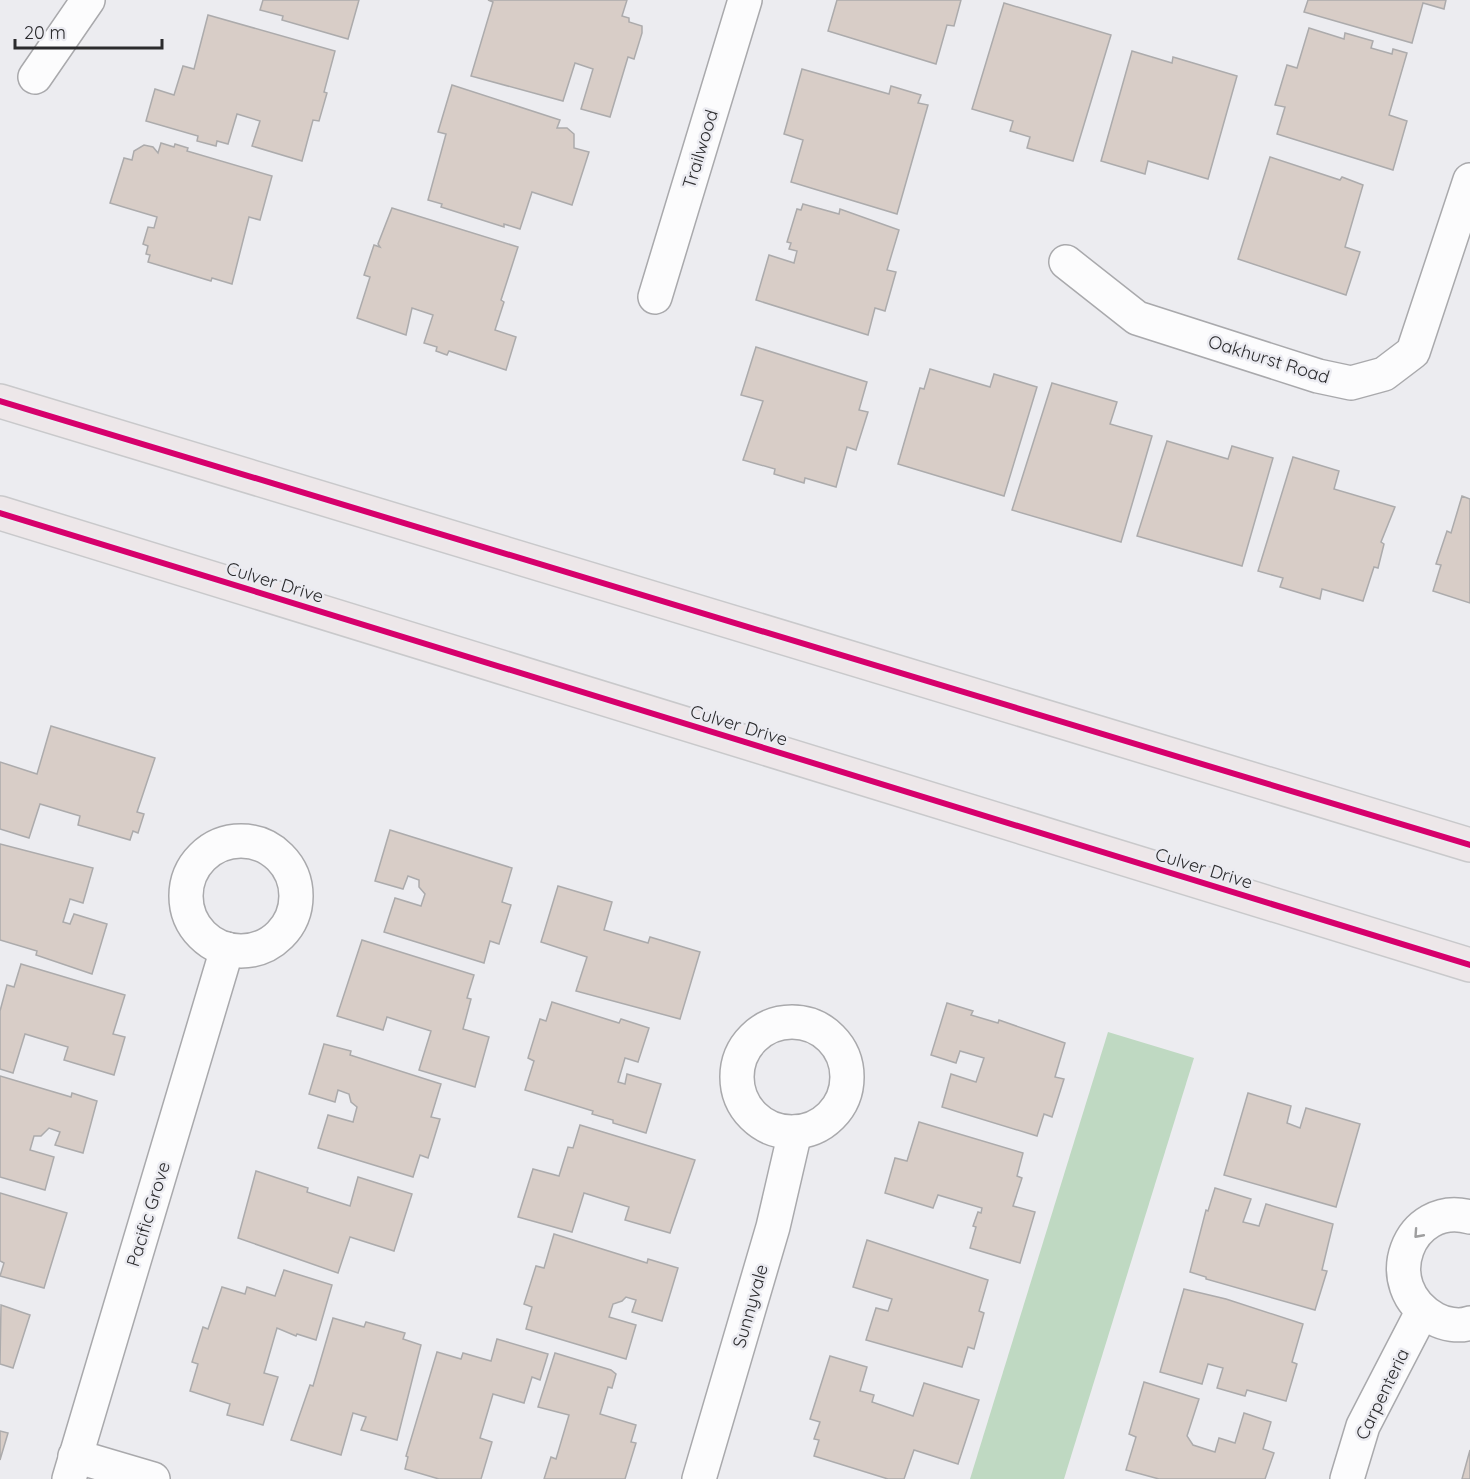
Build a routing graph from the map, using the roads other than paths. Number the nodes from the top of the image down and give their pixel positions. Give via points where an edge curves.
1 (88, 0) edge
2 (745, 0) edge
3 (35, 77) dead end
4 (1470, 180) edge
5 (1065, 262) dead end
6 (655, 297) dead end
7 (0, 401) edge
8 (0, 513) edge
9 (1470, 845) edge
10 (227, 950) dead end
11 (1470, 965) edge
12 (795, 1132) dead end
13 (1470, 1217) edge
14 (1422, 1312) junction
15 (1470, 1323) edge
16 (72, 1467) edge
17 (153, 1479) edge
18 (699, 1479) edge
19 (1347, 1479) edge

1 - 3 street
2 - 6 street, Trailwood
4 - 5 street, Oakhurst Road via 1413,352 1384,374 1351,382 1318,376 1137,318
7 - 9 main road
8 - 11 main road, Culver Drive
10 - 16 street, Pacific Grove
12 - 18 street, Sunnyvale via 774,1227
13 -> 14 street via 1461,1214 1438,1218 1419,1230 1406,1249 1402,1272 1407,1294
14 - 15 street via 1442,1323
14 - 19 street, Carpenteria via 1363,1426
16 - 17 street

